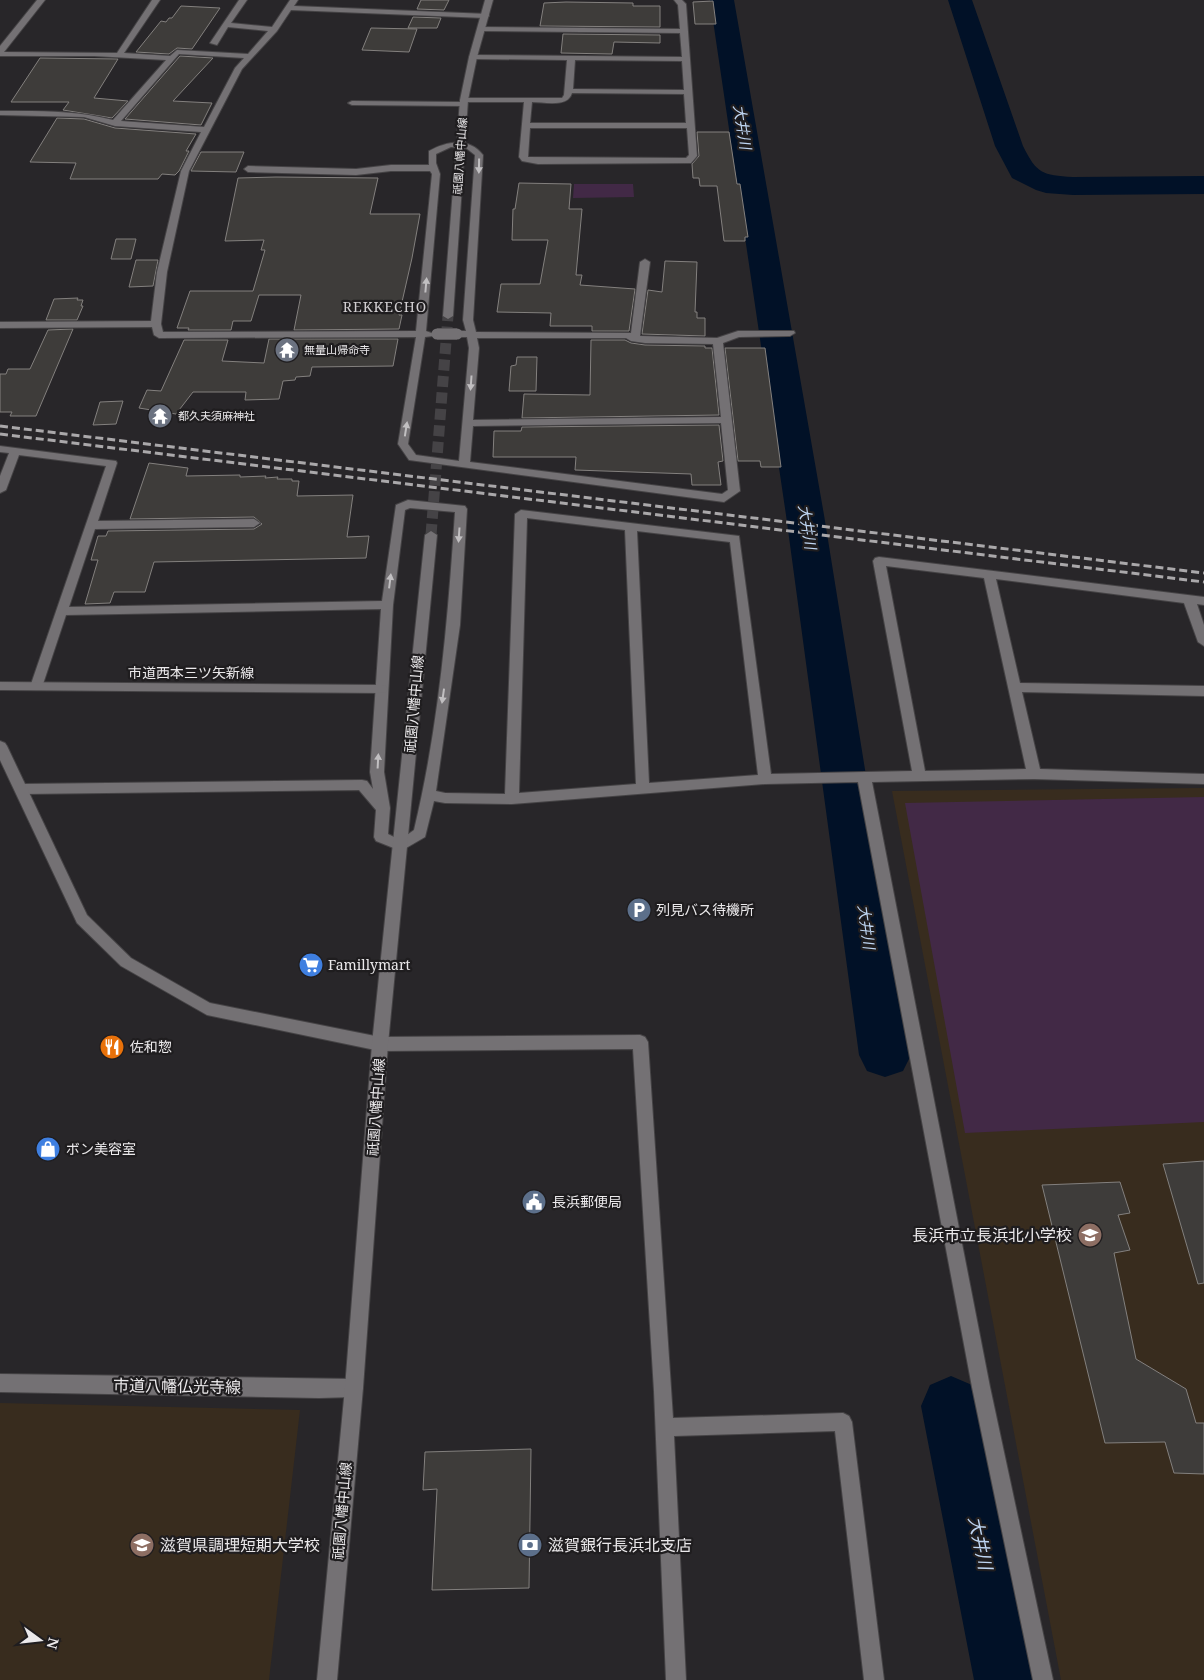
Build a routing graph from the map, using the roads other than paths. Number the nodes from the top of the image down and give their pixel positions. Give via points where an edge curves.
1 (41, 0) edge
2 (156, 0) edge
3 (243, 0) edge
4 (489, 0) edge
5 (678, 0) edge
6 (292, 4) edge
7 (485, 16) junction
8 (226, 25) junction
9 (482, 28) junction
10 (274, 29) junction
11 (684, 31) junction
12 (214, 43) dead end
13 (1, 50) edge
14 (120, 55) junction
15 (250, 56) junction
16 (473, 57) junction
17 (171, 58) junction
18 (571, 59) junction
19 (686, 59) junction
20 (569, 91) junction
21 (688, 92) junction
22 (528, 101) junction
23 (464, 102) junction
24 (352, 103) dead end
25 (0, 113) edge
26 (115, 123) junction
27 (526, 125) junction
28 (690, 126) junction
29 (205, 130) junction
30 (460, 144) junction
31 (433, 168) junction
32 (248, 169) dead end
33 (645, 262) dead end
34 (448, 316) tunnel mouth
35 (0, 324) edge
36 (156, 324) junction
37 (787, 333) dead end
38 (421, 334) junction
39 (471, 335) junction
40 (635, 339) junction
41 (718, 341) junction
42 (726, 420) junction
43 (469, 422) junction
44 (0, 449) edge
45 (15, 451) junction
46 (464, 465) junction
47 (0, 490) edge
48 (254, 523) dead end
49 (90, 525) junction
50 (631, 527) junction
51 (431, 535) tunnel mouth
52 (989, 574) junction
53 (1189, 599) junction
54 (1204, 601) edge
55 (387, 605) junction
56 (61, 611) junction
57 (1204, 642) edge
58 (0, 686) edge
59 (36, 687) junction
60 (1014, 687) junction
61 (382, 689) junction
62 (1204, 690) edge
63 (0, 746) edge
64 (1034, 774) junction
65 (919, 776) junction
66 (860, 777) junction
67 (765, 779) junction
68 (1204, 779) edge
69 (643, 788) junction
70 (22, 789) junction
71 (429, 795) junction
72 (512, 799) junction
73 (383, 809) junction
74 (401, 846) junction
75 (380, 1044) junction
76 (0, 1383) edge
77 (354, 1388) junction
78 (665, 1427) junction
79 (327, 1680) edge
80 (676, 1680) edge
81 (874, 1680) edge
82 (1042, 1680) edge

1 - 13 street
2 - 14 street
3 - 8 street
4 - 7 street, 祇園八幡中山線
5 - 11 street via 682,2
6 - 7 street
6 - 10 street
7 - 9 street, 祇園八幡中山線
8 - 10 street
8 - 12 street
9 - 11 street
9 - 16 street, 祇園八幡中山線
10 - 15 street
11 - 19 street
13 - 14 street
14 - 17 street
15 - 17 street via 176,52
15 - 29 street via 239,68
16 - 18 street
16 - 23 street, 祇園八幡中山線
17 - 26 street
18 - 19 street
18 - 20 street
19 - 21 street
20 - 21 street
20 - 22 street via 568,98 562,100
21 - 28 street
22 - 23 street
22 - 27 street
23 - 24 street
23 - 30 street, 祇園八幡中山線
25 - 26 street via 76,114
26 - 29 street
27 - 28 street
27 - 28 street via 523,156 530,161 682,163 693,156
29 - 36 street via 185,171 162,272
30 - 31 street via 432,153
30 - 34 street, 祇園八幡中山線
30 -> 39 street via 471,146 479,155 468,320
31 - 32 street via 356,172
38 -> 31 street via 436,174
33 - 40 street
35 - 36 street
36 - 38 street via 159,335
37 - 41 street via 738,334
38 - 39 street, bridge
46 -> 38 street via 413,458 404,444
39 - 40 street via 626,336
39 -> 43 street via 474,348
40 - 41 street
41 - 42 street
42 - 43 street
42 - 46 street via 734,491 724,498
43 - 46 street
44 - 45 street
45 - 47 street
45 - 49 street via 112,463
48 - 49 street
49 - 56 street
50 - 67 street via 735,540
50 - 69 street
50 - 72 street via 521,514
51 - 74 street, 祇園八幡中山線
52 - 53 street
52 - 60 street
52 - 65 street via 879,561
53 - 54 street
53 - 57 street
55 - 56 street
55 - 61 street
55 -> 71 street via 400,508 408,504 461,509 454,625
56 - 59 street
58 - 59 street, 市道西本三ツ矢新線
59 - 61 street, 市道西本三ツ矢新線
60 - 62 street
60 - 64 street
73 -> 61 street via 377,772
63 - 70 street
64 - 65 street
64 - 68 street
65 - 66 street
66 - 67 street
66 - 82 street
67 - 69 street
69 - 72 street
70 - 73 street via 362,785
70 - 75 street via 82,919 126,962 207,1009
71 - 72 street
71 - 74 street via 420,833
73 - 74 street via 381,837
74 - 75 street, 祇園八幡中山線
75 - 77 street, 祇園八幡中山線
75 - 78 street via 640,1042
76 - 77 street, 市道八幡仏光寺線
77 - 79 street, 祇園八幡中山線
78 - 80 street
78 - 81 street via 843,1422

